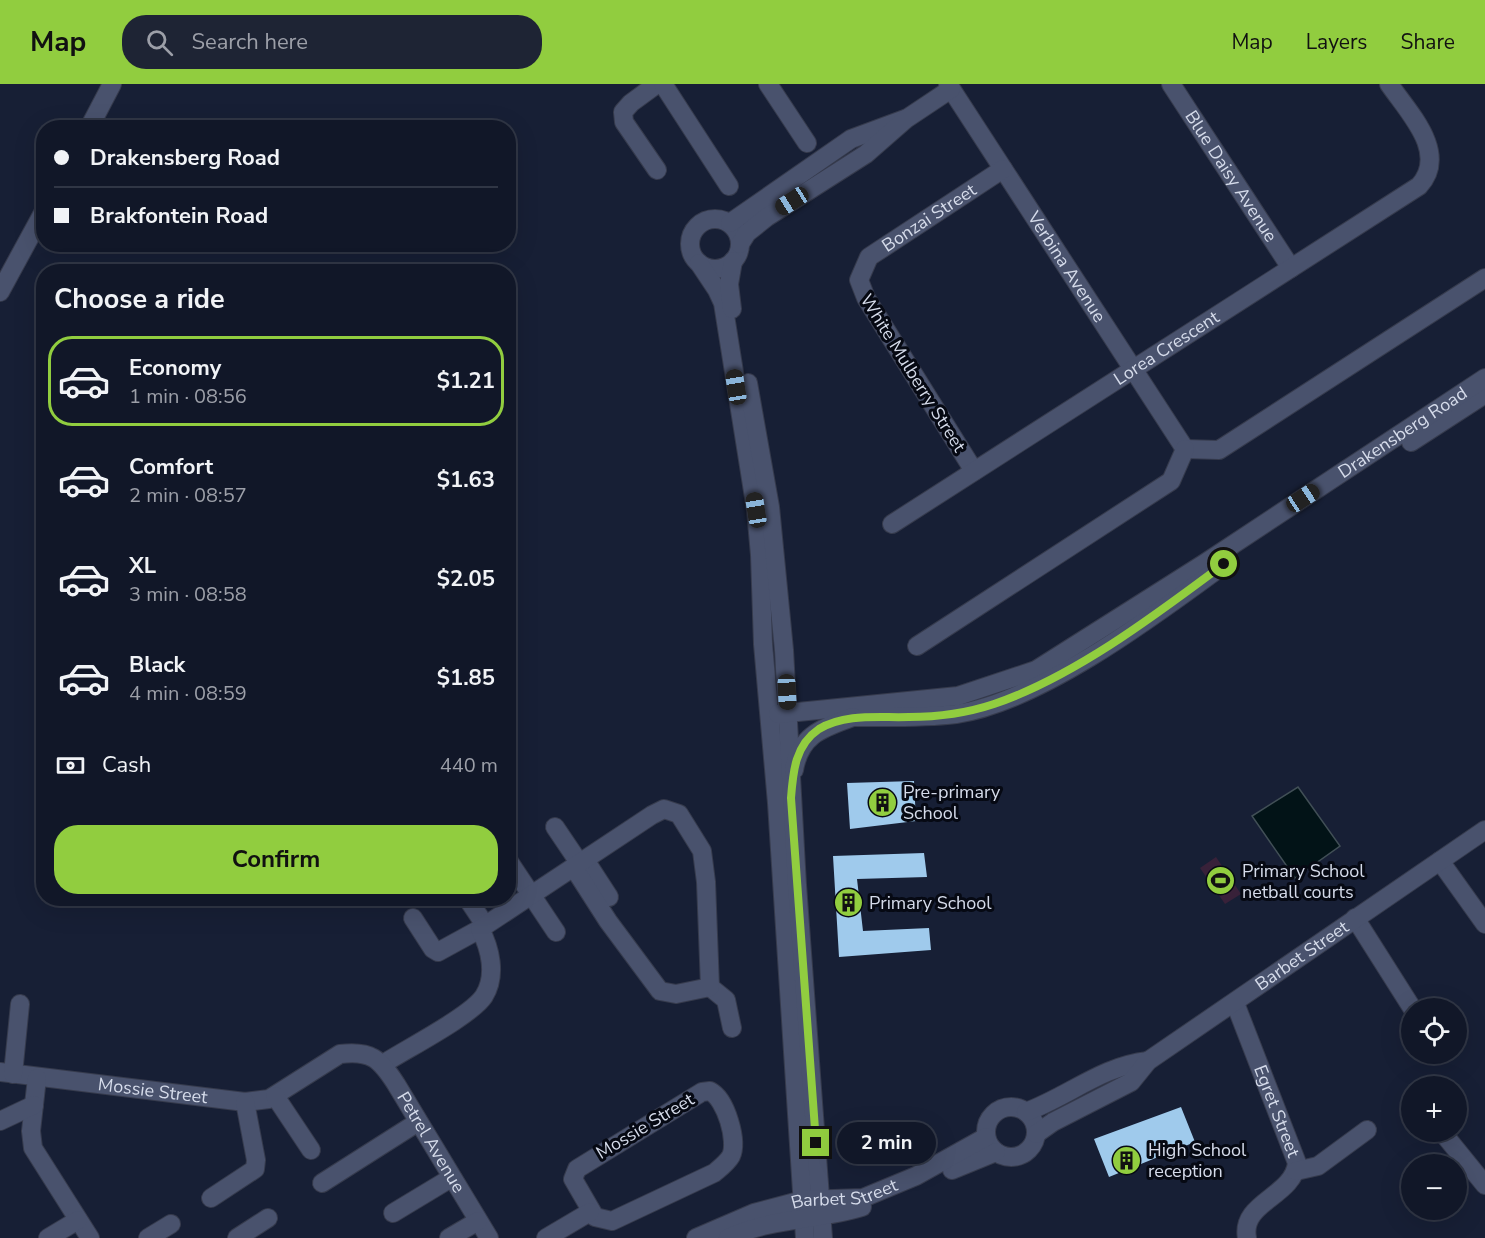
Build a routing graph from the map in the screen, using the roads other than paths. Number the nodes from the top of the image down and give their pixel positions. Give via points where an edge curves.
1 (112, 84) edge
2 (657, 84) edge
3 (663, 84) edge
4 (768, 84) edge
5 (1171, 84) edge
6 (1389, 84) edge
7 (949, 86) edge
8 (906, 119) junction
9 (93, 120) edge
10 (807, 143) dead end
11 (1003, 169) junction
12 (657, 170) dead end
13 (729, 186) dead end
14 (730, 223) junction
15 (36, 226) edge
16 (736, 252) junction
17 (699, 263) junction
18 (1290, 268) junction
19 (860, 273) joint
20 (1485, 278) edge
21 (0, 292) edge
22 (1133, 369) junction
23 (1485, 378) edge
24 (1485, 394) edge
25 (1185, 449) junction
26 (974, 471) junction
27 (760, 487) junction
28 (892, 524) dead end
29 (917, 646) dead end
30 (853, 717) junction
31 (788, 718) junction
32 (770, 719) junction
33 (791, 798) junction
34 (555, 827) dead end
35 (1485, 830) edge
36 (1445, 857) junction
37 (580, 864) junction
38 (516, 872) edge
39 (532, 895) junction
40 (609, 897) dead end
41 (1485, 904) edge
42 (516, 905) edge
43 (471, 906) edge
44 (515, 906) edge
45 (413, 918) dead end
46 (1355, 918) junction
47 (1485, 924) edge
48 (482, 927) junction
49 (556, 932) dead end
50 (710, 987) junction
51 (1406, 998) edge
52 (1235, 1003) junction
53 (20, 1004) dead end
54 (732, 1028) dead end
55 (1148, 1061) junction
56 (383, 1064) junction
57 (6, 1073) edge
58 (37, 1078) junction
59 (275, 1096) junction
60 (246, 1102) junction
61 (34, 1105) junction
62 (1026, 1112) junction
63 (0, 1121) edge
64 (421, 1126) junction
65 (1367, 1130) dead end
66 (1036, 1134) junction
67 (1450, 1142) edge
68 (991, 1145) junction
69 (311, 1150) dead end
70 (365, 1165) dead end
71 (1296, 1171) junction
72 (452, 1178) junction
73 (322, 1183) dead end
74 (1485, 1185) edge
75 (211, 1198) dead end
76 (822, 1207) junction
77 (803, 1208) junction
78 (590, 1212) junction
79 (393, 1213) dead end
80 (268, 1218) dead end
81 (78, 1220) junction
82 (171, 1224) dead end
83 (483, 1229) edge
84 (48, 1238) edge
85 (90, 1238) edge
86 (148, 1238) edge
87 (237, 1238) edge
88 (449, 1238) edge
89 (464, 1238) edge
90 (546, 1238) edge
91 (696, 1238) edge
92 (728, 1238) edge
93 (805, 1238) edge
94 (823, 1238) edge
95 (1247, 1238) edge

1 - 9 street
2 - 12 street via 623,112 624,122
3 - 13 street
4 - 10 street
5 - 18 street, Blue Daisy Avenue
6 - 18 street, Lorea Crescent via 1431,154 1428,176 1419,186
7 - 8 street
7 - 11 street, Verbina Avenue
8 - 14 street via 852,139
8 - 16 street via 866,154 754,226
11 - 19 street, Bonzai Street via 868,257
11 - 22 street, Verbina Avenue
14 - 16 street via 737,232
14 - 17 street via 708,220 695,228 690,243
15 - 21 street
16 - 17 street via 720,268
16 - 27 street via 730,298
17 - 27 street via 723,303
18 - 22 street, Lorea Crescent
19 - 26 street, White Mulberry Street via 866,298
20 - 25 street via 1220,450
22 - 25 street, Verbina Avenue
22 - 26 street, Lorea Crescent
23 - 31 street, Drakensberg Road via 1036,670 958,696
24 - 30 street, Drakensberg Road via 1070,669 994,704 958,714
25 - 29 street via 1171,481
26 - 28 street, Lorea Crescent
27 - 31 street via 784,650
27 - 32 street
30 - 31 street, Drakensberg Road
30 - 33 street via 820,729 808,739 795,762
31 - 32 street, Drakensberg Road
31 - 33 street
32 - 77 street
33 - 76 street
34 - 37 street
35 - 36 street, Barbet Street
36 - 41 street
36 - 46 street, Barbet Street
36 - 47 street
37 - 39 street
37 - 40 street
37 - 50 street via 608,921 660,991 676,994
37 - 50 street via 652,815 664,809 679,814 705,859
38 - 39 street
39 - 42 street
39 - 49 street
43 - 48 street
44 - 48 street
45 - 48 street via 438,952
46 - 51 street
46 - 52 street, Barbet Street
48 - 56 street via 491,958 485,995 466,1012
50 - 54 street via 726,1000
52 - 55 street, Barbet Street
52 - 71 street, Egret Street via 1297,1157
53 - 57 street
55 - 62 street, Barbet Street via 1126,1063
55 - 66 street, Barbet Street via 1131,1082
56 - 59 street, Mossie Street via 366,1055 340,1054
56 - 64 street, Petrel Avenue
57 - 58 street, Mossie Street
58 - 60 street, Mossie Street
58 - 61 street
59 - 60 street, Mossie Street
59 - 69 street
60 - 75 street via 255,1168
61 - 63 street
61 - 81 street via 33,1148
62 - 66 street via 1034,1122
62 - 68 street via 1011,1107 998,1111 987,1126
64 - 70 street
64 - 72 street, Petrel Avenue
64 - 73 street
65 - 71 street via 1318,1166
66 - 68 street via 1032,1146 1019,1156 1003,1156
67 - 74 street
68 - 76 street, Barbet Street via 885,1200
71 - 95 street, Egret Street via 1250,1216
72 - 79 street
72 - 83 street, Petrel Avenue
76 - 77 street, Barbet Street
76 - 94 street
77 - 91 street, Barbet Street via 754,1213
77 - 92 street, Barbet Street
77 - 93 street
78 - 78 street, Mossie Street via 612,1221 724,1165 733,1149 725,1108 716,1094 702,1092 577,1169 573,1179
78 - 90 street
80 - 87 street
81 - 84 street
81 - 85 street
82 - 86 street
83 - 88 street
83 - 89 street

